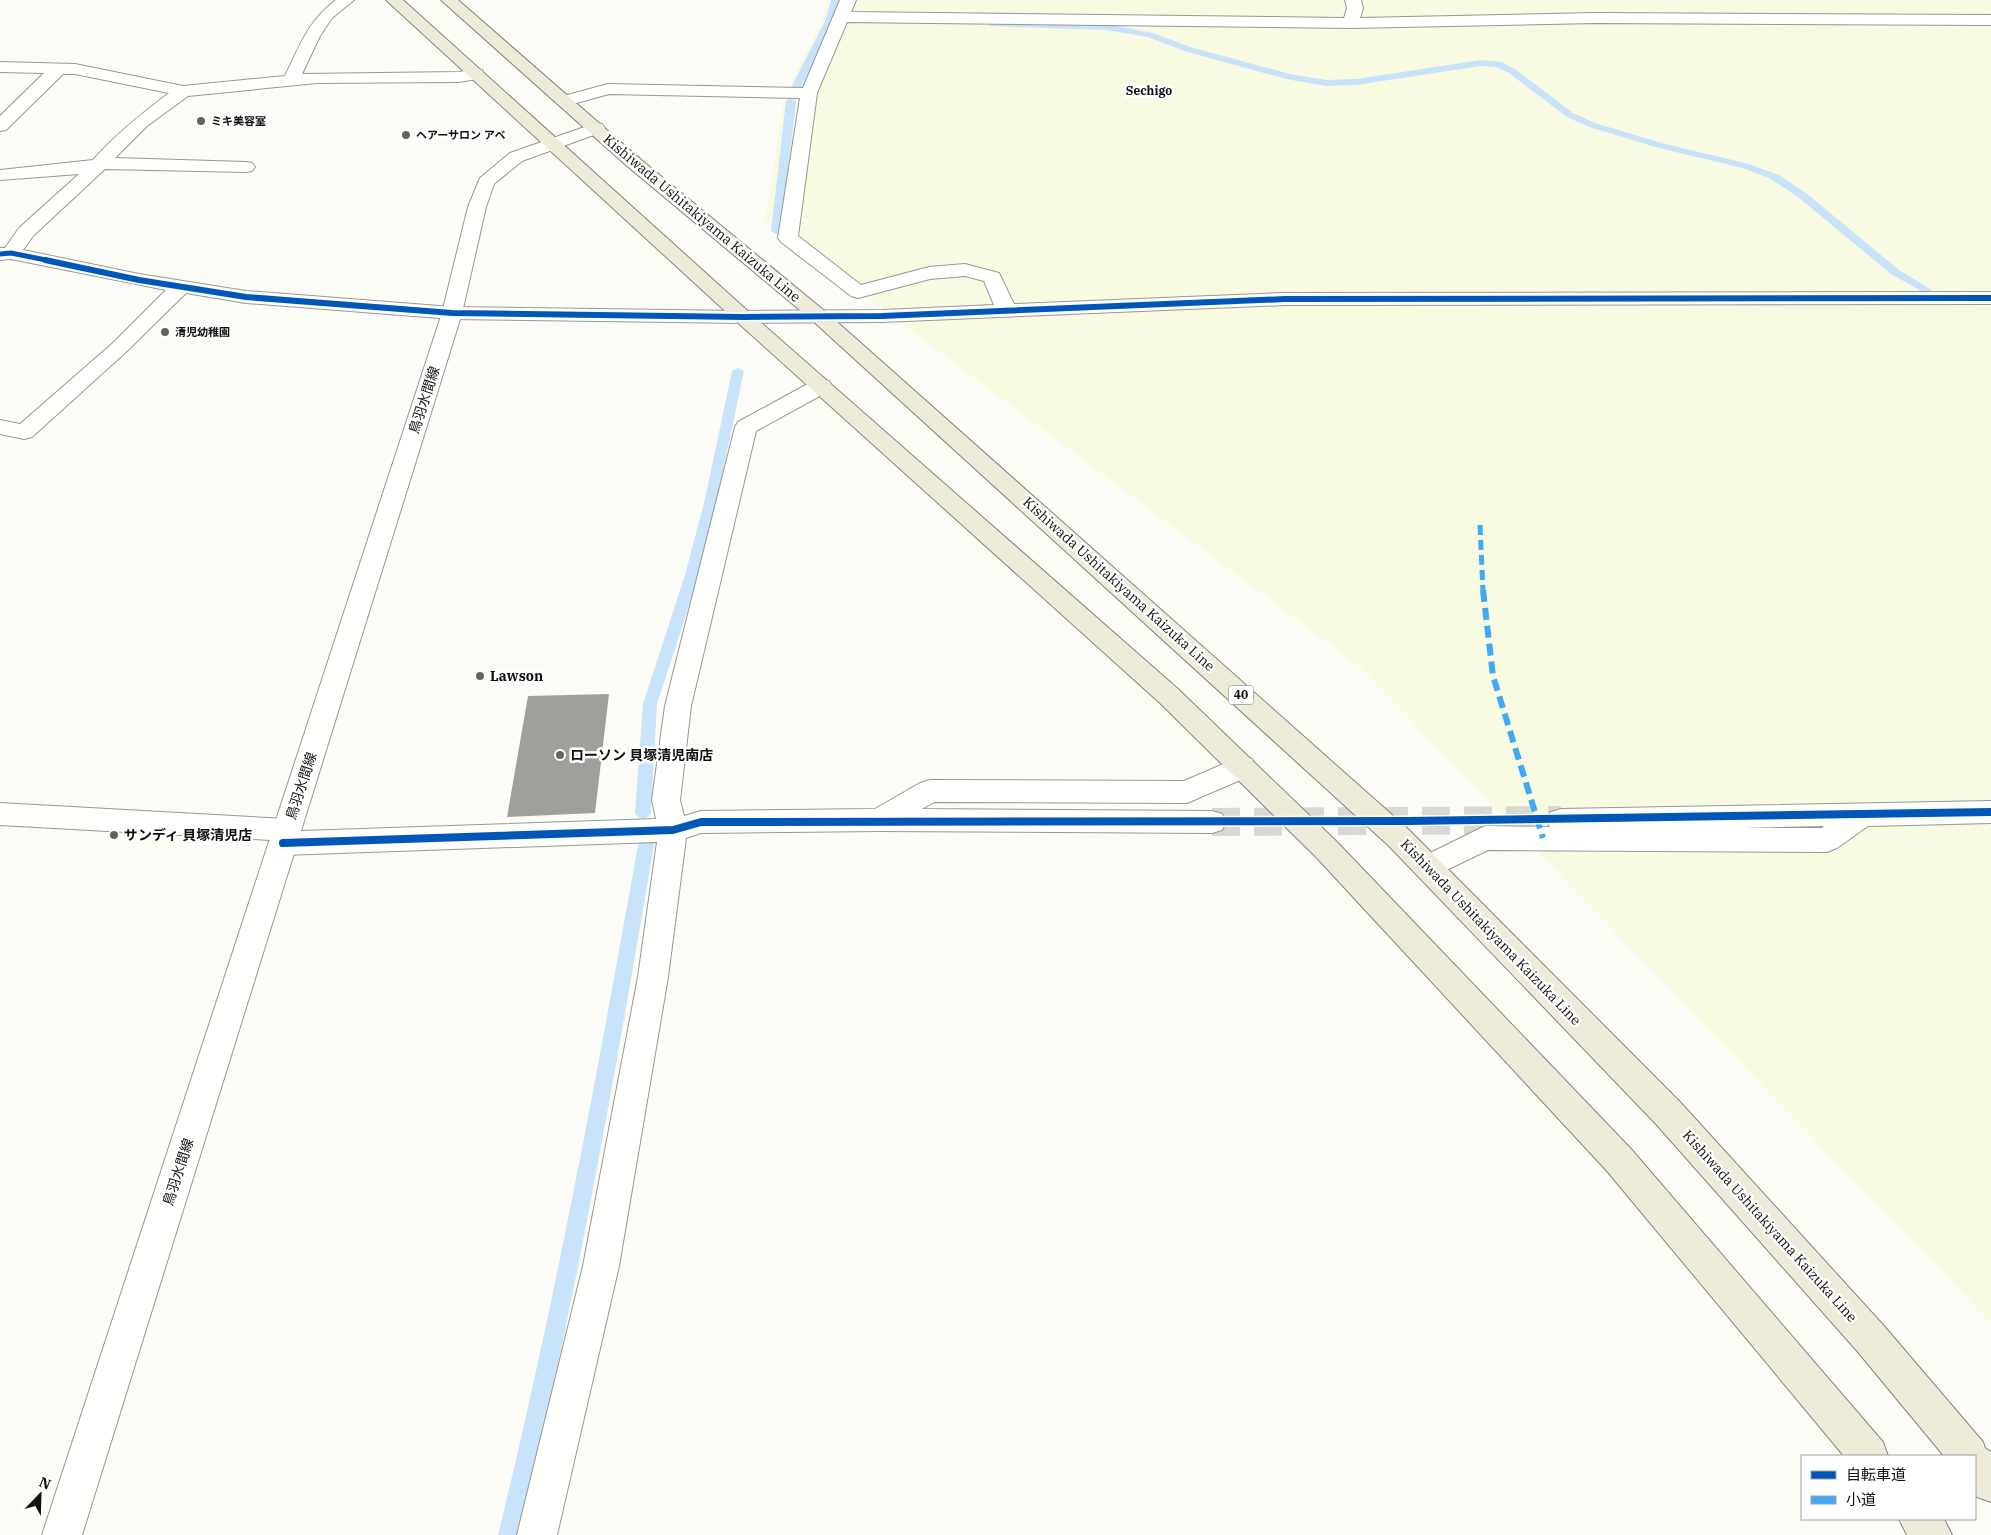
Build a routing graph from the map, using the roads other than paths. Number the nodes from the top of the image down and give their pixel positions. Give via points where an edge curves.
1 (346, 0) edge
2 (394, 0) edge
3 (449, 0) edge
4 (848, 0) edge
5 (1352, 0) edge
6 (840, 17) junction
7 (1991, 20) edge
8 (1351, 23) junction
9 (0, 67) edge
10 (58, 69) junction
11 (476, 74) junction
12 (291, 81) junction
13 (183, 91) junction
14 (809, 93) junction
15 (566, 101) junction
16 (0, 126) edge
17 (596, 128) junction
18 (553, 144) junction
19 (99, 165) junction
20 (246, 167) dead end
21 (0, 174) edge
22 (5, 254) edge
23 (181, 287) junction
24 (1991, 298) edge
25 (1006, 309) junction
26 (452, 313) junction
27 (820, 316) junction
28 (743, 317) junction
29 (821, 386) junction
30 (0, 427) edge
31 (1242, 767) junction
32 (1991, 812) edge
33 (0, 814) edge
34 (1862, 814) junction
35 (880, 820) junction
36 (1560, 820) tunnel mouth
37 (1212, 822) tunnel mouth
38 (673, 830) junction
39 (285, 837) junction
40 (1428, 867) junction
41 (1868, 1455) edge
42 (1968, 1455) edge
43 (1976, 1465) edge
44 (1991, 1483) edge
45 (1920, 1520) edge
46 (62, 1535) edge
47 (537, 1535) edge
48 (1932, 1535) edge

1 - 12 street via 326,15 312,36
2 - 11 main road
3 - 15 main road, Kishiwada Ushitakiyama Kaizuka Line / 40
4 - 6 street
5 - 8 street
6 - 8 street
6 - 14 street
7 - 8 street via 1595,18
9 - 10 street
10 - 13 street via 75,69
10 - 16 street
11 - 12 street
11 - 18 main road
12 - 13 street
13 - 19 street via 141,122
14 - 15 street via 608,89
14 - 25 street via 788,238 858,292 930,273 965,270 992,277
15 - 17 main road, Kishiwada Ushitakiyama Kaizuka Line / 40
17 - 18 street, 鳥羽水間線
17 - 27 main road, Kishiwada Ushitakiyama Kaizuka Line / 40
18 - 26 street, 鳥羽水間線 via 516,157 486,182
18 - 28 main road
19 - 20 street
19 - 21 street
19 - 22 street
22 - 23 street
23 - 26 street via 246,297
23 - 30 street via 120,347 24,432
24 - 25 street via 1285,299
25 - 27 street
26 - 28 street
26 - 39 street, 鳥羽水間線
27 - 28 street
27 - 40 main road, Kishiwada Ushitakiyama Kaizuka Line / 40
28 - 29 main road
29 - 31 main road via 1169,696
29 - 38 street via 746,428 678,706 666,800
31 - 35 street via 1188,792 930,791
31 - 41 main road via 1333,857 1619,1160
32 - 34 street
33 - 39 street
34 - 36 street
34 - 40 street via 1828,840 1485,838
35 - 37 street
35 - 38 street via 701,822
38 - 39 street
38 - 47 street via 653,977 601,1266
39 - 46 street, 鳥羽水間線
40 - 42 main road, Kishiwada Ushitakiyama Kaizuka Line / 40 via 1668,1113 1871,1339
43 - 44 main road
45 - 48 main road

